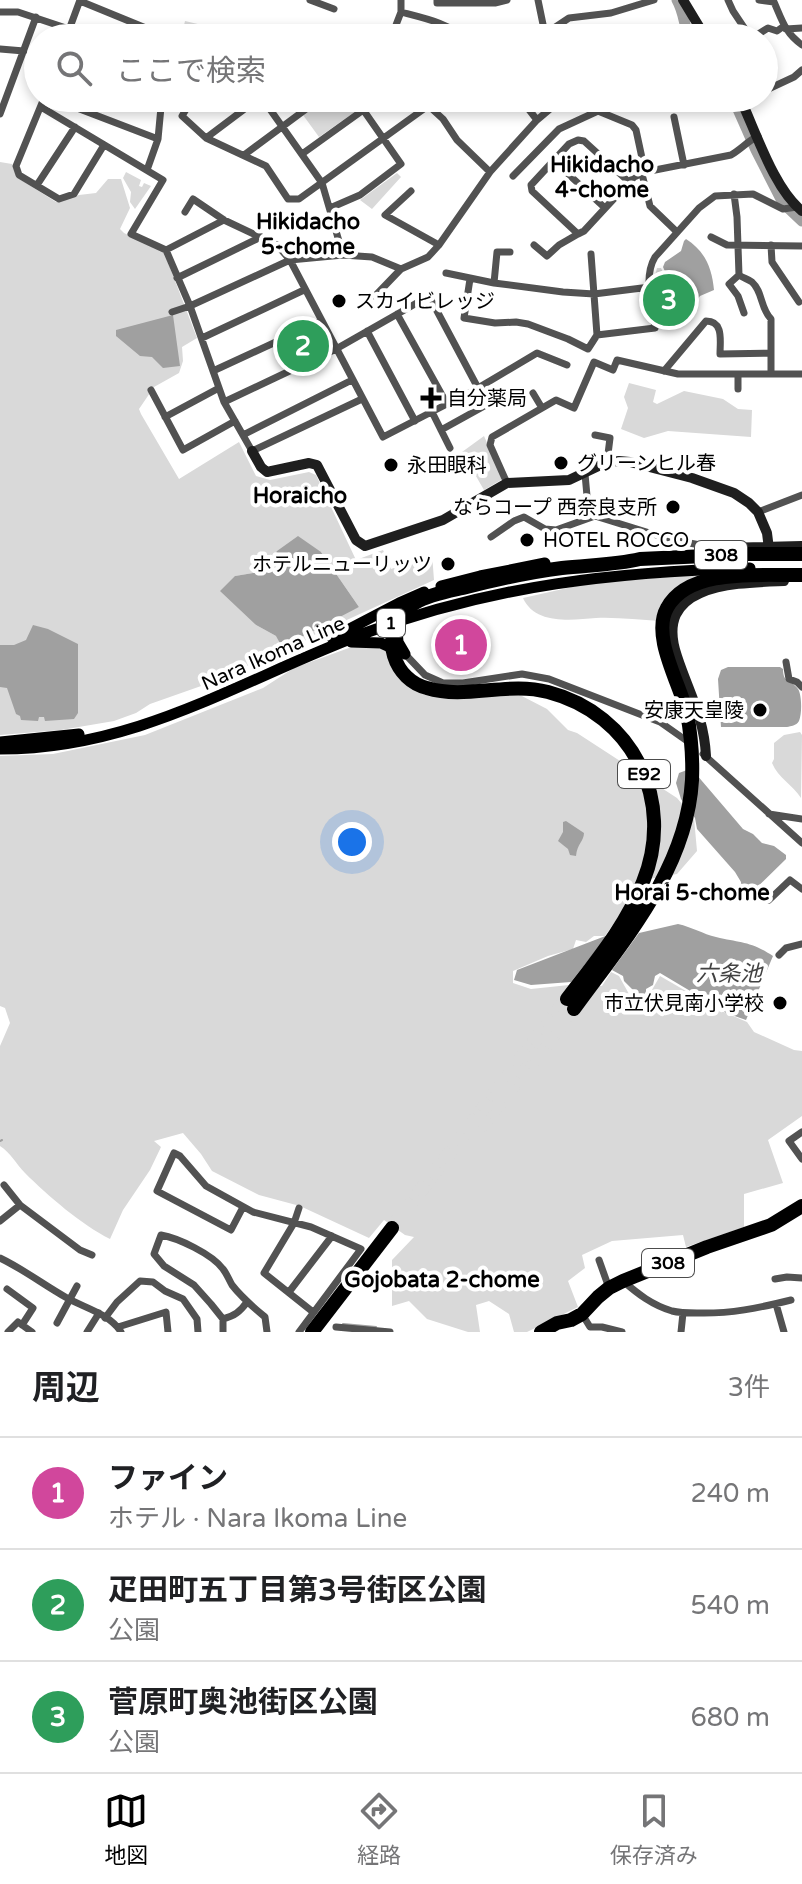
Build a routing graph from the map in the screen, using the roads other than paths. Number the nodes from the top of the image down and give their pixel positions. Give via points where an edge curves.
1 (310, 0) edge
2 (401, 0) edge
3 (437, 0) edge
4 (507, 0) edge
5 (538, 0) edge
6 (654, 0) edge
7 (683, 0) edge
8 (728, 0) edge
9 (759, 0) edge
10 (80, 1) edge
11 (495, 1) edge
12 (334, 9) dead end
13 (0, 12) edge
14 (401, 12) junction
15 (36, 17) junction
16 (34, 24) edge
17 (49, 24) edge
18 (71, 24) edge
19 (136, 24) edge
20 (396, 24) edge
21 (440, 24) edge
22 (543, 24) edge
23 (560, 24) edge
24 (698, 24) edge
25 (742, 24) edge
26 (785, 28) junction
27 (802, 28) edge
28 (778, 31) edge
29 (802, 45) edge
30 (0, 49) edge
31 (24, 51) joint
32 (802, 70) edge
33 (778, 84) edge
34 (3, 96) edge
35 (39, 112) edge
36 (50, 112) edge
37 (87, 112) edge
38 (161, 112) edge
39 (184, 112) edge
40 (242, 112) edge
41 (272, 112) edge
42 (302, 112) edge
43 (361, 112) edge
44 (365, 112) edge
45 (419, 112) edge
46 (435, 112) edge
47 (531, 112) edge
48 (546, 112) edge
49 (596, 112) edge
50 (600, 112) edge
51 (745, 112) edge
52 (0, 114) edge
53 (674, 117) dead end
54 (537, 120) junction
55 (282, 126) junction
56 (75, 127) junction
57 (206, 138) junction
58 (382, 138) junction
59 (753, 138) junction
60 (158, 139) junction
61 (104, 145) junction
62 (302, 154) junction
63 (244, 155) junction
64 (554, 161) junction
65 (684, 165) junction
66 (147, 170) junction
67 (490, 172) junction
68 (644, 173) junction
69 (513, 176) dead end
70 (629, 182) junction
71 (322, 183) junction
72 (37, 185) junction
73 (411, 191) dead end
74 (734, 194) junction
75 (330, 208) junction
76 (605, 208) junction
77 (797, 209) edge
78 (185, 212) dead end
79 (224, 220) junction
80 (677, 232) junction
81 (578, 234) junction
82 (261, 237) junction
83 (711, 237) dead end
84 (439, 245) junction
85 (534, 245) dead end
86 (737, 245) junction
87 (771, 245) junction
88 (802, 246) edge
89 (166, 250) junction
90 (510, 252) dead end
91 (591, 254) dead end
92 (343, 255) junction
93 (290, 260) junction
94 (401, 269) junction
95 (446, 273) dead end
96 (739, 275) junction
97 (177, 278) junction
98 (470, 279) junction
99 (494, 283) junction
100 (650, 287) junction
101 (304, 290) junction
102 (594, 294) junction
103 (375, 296) dead end
104 (799, 302) dead end
105 (190, 306) junction
106 (172, 312) dead end
107 (744, 313) dead end
108 (397, 314) junction
109 (321, 321) junction
110 (367, 331) junction
111 (597, 335) junction
112 (202, 338) junction
113 (336, 349) junction
114 (771, 353) junction
115 (567, 365) dead end
116 (213, 371) junction
117 (664, 371) junction
118 (771, 373) junction
119 (738, 374) junction
120 (802, 374) edge
121 (352, 380) junction
122 (219, 388) junction
123 (478, 388) junction
124 (738, 389) dead end
125 (151, 390) dead end
126 (533, 393) dead end
127 (362, 399) junction
128 (224, 402) junction
129 (447, 404) junction
130 (488, 404) dead end
131 (542, 408) junction
132 (432, 412) junction
133 (165, 417) junction
134 (235, 421) junction
135 (415, 421) junction
136 (441, 430) junction
137 (243, 435) junction
138 (595, 435) dead end
139 (450, 448) dead end
140 (252, 451) junction
141 (607, 462) junction
142 (585, 474) junction
143 (507, 483) junction
144 (802, 495) edge
145 (758, 512) junction
146 (595, 516) junction
147 (491, 537) dead end
148 (705, 546) junction
149 (802, 546) edge
150 (769, 548) junction
151 (622, 561) junction
152 (641, 562) junction
153 (801, 568) edge
154 (411, 617) junction
155 (337, 640) junction
156 (405, 654) junction
157 (786, 662) dead end
158 (802, 687) edge
159 (687, 741) dead end
160 (0, 742) edge
161 (0, 749) edge
162 (698, 754) junction
163 (768, 814) junction
164 (802, 819) edge
165 (802, 843) edge
166 (802, 889) edge
167 (769, 900) dead end
168 (802, 944) edge
169 (779, 955) dead end
170 (802, 1132) edge
171 (802, 1159) edge
172 (4, 1185) dead end
173 (20, 1205) junction
174 (243, 1207) junction
175 (299, 1208) dead end
176 (801, 1208) edge
177 (0, 1221) edge
178 (294, 1223) junction
179 (332, 1236) junction
180 (92, 1255) dead end
181 (0, 1258) edge
182 (599, 1260) dead end
183 (802, 1278) edge
184 (775, 1279) dead end
185 (623, 1281) junction
186 (77, 1286) dead end
187 (609, 1288) junction
188 (7, 1289) dead end
189 (289, 1292) junction
190 (70, 1299) junction
191 (791, 1300) dead end
192 (247, 1302) junction
193 (776, 1304) junction
194 (313, 1312) junction
195 (683, 1313) junction
196 (582, 1314) junction
197 (102, 1316) junction
198 (223, 1319) junction
199 (57, 1323) dead end
200 (22, 1325) junction
201 (120, 1329) edge
202 (305, 1330) edge
203 (329, 1330) edge
204 (588, 1330) edge
205 (8, 1332) edge
206 (32, 1332) edge
207 (87, 1332) edge
208 (168, 1332) edge
209 (198, 1332) edge
210 (223, 1332) edge
211 (267, 1332) edge
212 (290, 1332) edge
213 (390, 1332) edge
214 (541, 1332) edge
215 (622, 1332) edge
216 (681, 1332) edge
217 (784, 1332) edge

1 - 12 street
2 - 14 street
3 - 11 street
4 - 11 street
5 - 22 street
6 - 23 street
7 - 24 street
8 - 25 street
9 - 26 street via 774,2
10 - 18 street
10 - 19 street
13 - 15 street
14 - 20 street
14 - 21 street
15 - 16 street
15 - 17 street
26 - 27 street
26 - 28 street
26 - 29 street
30 - 31 street
31 - 34 street
32 - 33 street
34 - 52 street
35 - 72 street via 16,166 19,175
36 - 56 street
37 - 60 street
38 - 60 street
39 - 57 street via 182,116
40 - 57 street
41 - 55 street
42 - 55 street
43 - 62 street
44 - 58 street
45 - 58 street
46 - 67 street
47 - 54 street
48 - 54 street
49 - 69 street via 559,129
50 - 68 street via 636,130
51 - 59 street
53 - 65 street
54 - 67 street
55 - 62 street
55 - 63 street
56 - 61 street
56 - 72 street
57 - 63 street
58 - 71 street
58 - 75 street via 401,164 360,195
59 - 65 street via 731,155
59 - 77 street
60 - 66 street
61 - 66 street
61 - 72 street via 74,194 59,199
62 - 71 street
63 - 71 street via 266,166 288,199 299,199
64 - 70 street via 569,144 584,141
64 - 76 street
64 - 81 street via 531,185 532,191
65 - 68 street
66 - 89 street via 163,180 131,234
67 - 84 street
68 - 70 street
68 - 80 street via 650,206
70 - 76 street
71 - 75 street
73 - 84 street via 385,215
74 - 77 street via 753,194 783,209
74 - 80 street via 715,196
74 - 86 street
75 - 92 street
76 - 81 street
78 - 79 street via 193,199
79 - 82 street
79 - 89 street
80 - 100 street via 650,265
81 - 85 street via 547,256
82 - 93 street
82 - 97 street
83 - 86 street
84 - 94 street via 428,257
86 - 87 street
86 - 96 street
87 - 88 street
87 - 104 street via 772,262
89 - 97 street
90 - 99 street via 497,252
91 - 102 street
92 - 93 street
92 - 94 street via 372,257
93 - 101 street
93 - 105 street
94 - 103 street
95 - 98 street
96 - 107 street via 729,284
96 - 114 street via 758,290 771,319
97 - 105 street
98 - 99 street
98 - 111 street via 464,318 528,324 588,349
99 - 102 street
100 - 102 street
100 - 111 street via 655,328
101 - 109 street
101 - 112 street
102 - 111 street
105 - 106 street
105 - 112 street
108 - 110 street
108 - 123 street via 429,296
108 - 129 street
109 - 113 street
109 - 116 street
110 - 113 street
110 - 135 street
112 - 116 street
113 - 121 street
113 - 128 street
114 - 117 street via 720,354 718,325 706,321
114 - 118 street
115 - 123 street via 537,353
116 - 122 street
117 - 119 street
117 - 131 street via 617,360 613,370 594,362 574,408 556,400
118 - 119 street
118 - 120 street
119 - 124 street
121 - 127 street
121 - 137 street
122 - 128 street
122 - 133 street
123 - 129 street
125 - 133 street
126 - 131 street
127 - 135 street via 383,437
127 - 140 street
128 - 134 street
129 - 132 street
130 - 136 street
131 - 143 street via 492,437 490,445
132 - 135 street
132 - 136 street
133 - 134 street via 183,450
134 - 137 street
136 - 139 street
137 - 140 street
138 - 141 street via 610,438
140 - 143 street via 267,472 317,465 356,540 365,546 443,520
141 - 142 street
141 - 145 street via 630,462 692,478 734,493
142 - 143 street via 569,480
142 - 146 street
144 - 145 street
145 - 150 street
146 - 147 street via 556,530 524,517
146 - 148 street
148 - 150 street
148 - 151 street via 642,553
149 - 150 street
151 - 152 highway, E92
151 - 155 main road, Nara Ikoma Line / 1 via 547,563 446,585 407,599
151 - 162 highway, E92 via 554,569 416,603 402,615 392,641 400,669 430,689 526,688 566,698 610,725 643,770 654,825 647,873 570,1004 613,955 657,890 684,828
152 - 153 highway, 308
152 - 155 main road, Nara Ikoma Line / 1 via 481,591 416,608
153 - 154 main road, Nara Ikoma Line / 1 via 607,576 476,598
153 - 162 street via 771,580 695,595 678,611 673,644 703,726
153 - 162 highway, E92 via 699,582 682,590 667,607 662,635
154 - 155 main road, Nara Ikoma Line / 1
154 - 156 main road via 397,630
155 - 156 main road via 381,643
155 - 160 main road, Nara Ikoma Line / 1 via 146,717 87,733
155 - 161 main road, Nara Ikoma Line / 1 via 153,722 65,744
156 - 159 street via 425,675 443,683 522,674 549,679 650,717
157 - 158 street via 789,679
162 - 163 street
163 - 164 street
163 - 165 street
166 - 167 street via 790,880
168 - 169 street
170 - 171 street via 789,1141
172 - 173 street
173 - 177 street
173 - 180 street
174 - 174 street via 206,1186 174,1153 157,1191 231,1230
174 - 178 street
175 - 178 street
176 - 185 highway, 308 via 771,1225
178 - 179 street
178 - 189 street via 264,1273
179 - 189 street
179 - 194 street via 361,1249
181 - 190 street
182 - 187 street
183 - 184 street
185 - 187 highway, 308
185 - 195 street via 656,1305
186 - 190 street
187 - 196 highway, 308
188 - 200 street via 33,1308
189 - 194 street
190 - 197 street
190 - 199 street
191 - 193 street
192 - 198 street via 233,1317
192 - 198 street via 222,1266 161,1235 154,1254 194,1285
192 - 211 street via 265,1317
193 - 195 street via 741,1312
193 - 217 street
194 - 202 street
195 - 216 street
196 - 204 street
196 - 214 highway, 308
197 - 201 street
197 - 207 street
197 - 209 street via 140,1281 153,1282 183,1299 197,1319
198 - 210 street
200 - 205 street via 18,1322
200 - 206 street
201 - 208 street via 166,1312
202 - 203 highway via 396,1230
202 - 212 street
203 - 213 street
204 - 215 street

